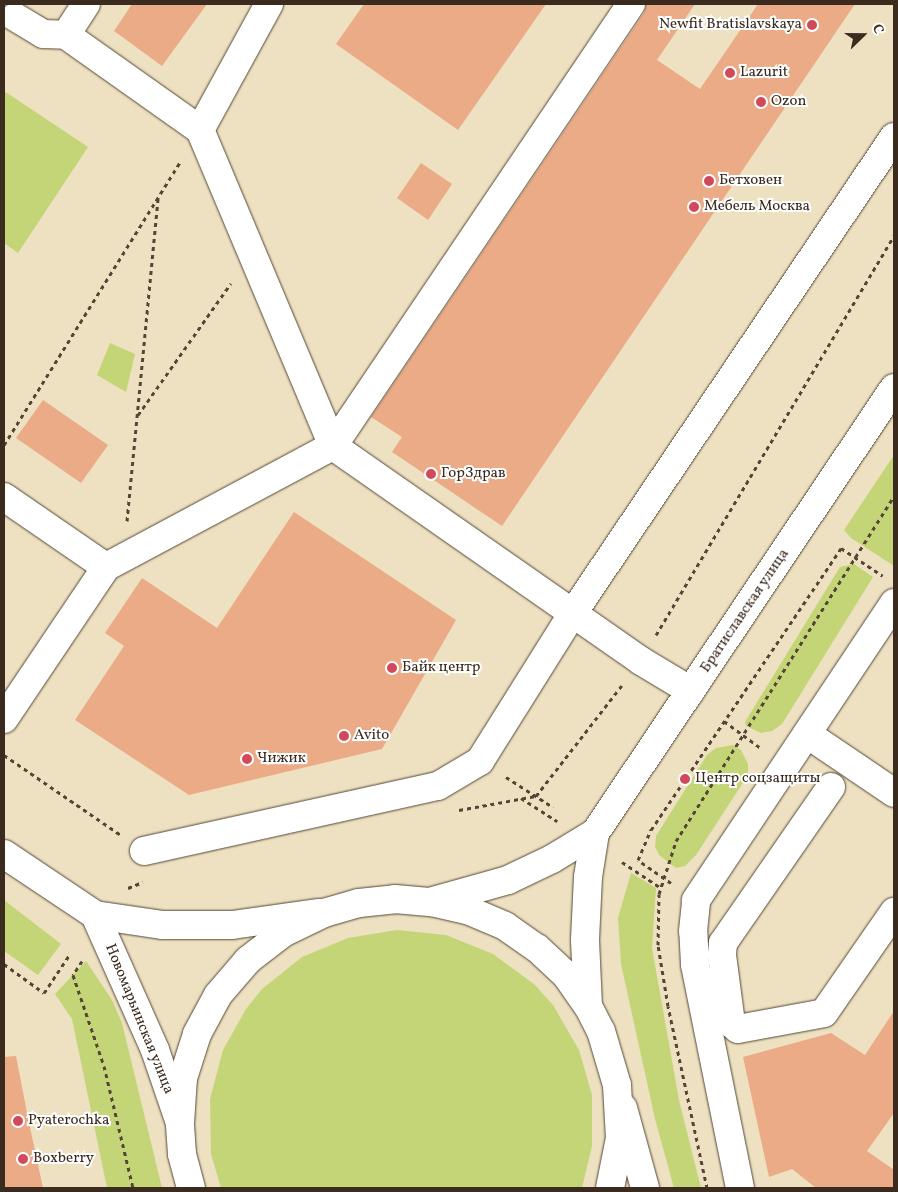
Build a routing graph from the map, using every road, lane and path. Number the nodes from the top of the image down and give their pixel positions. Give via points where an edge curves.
1 (86, 4) edge
2 (269, 4) edge
3 (631, 4) edge
4 (14, 18) edge
5 (66, 35) junction
6 (200, 130) junction
7 (894, 137) edge
8 (158, 198) junction
9 (252, 254) junction
10 (894, 388) edge
11 (137, 415) junction
12 (4, 445) edge
13 (333, 446) junction
14 (894, 496) edge
15 (4, 497) edge
16 (856, 558) junction
17 (115, 562) junction
18 (890, 591) edge
19 (573, 613) junction
20 (691, 691) junction
21 (4, 719) edge
22 (724, 722) junction
23 (806, 734) junction
24 (744, 735) junction
25 (4, 754) edge
26 (480, 760) junction
27 (786, 765) junction
28 (831, 787) dead end
29 (894, 793) edge
30 (553, 806) dead end
31 (595, 833) junction
32 (144, 851) joint
33 (4, 854) edge
34 (664, 878) junction
35 (696, 900) junction
36 (432, 902) junction
37 (894, 912) edge
38 (324, 913) junction
39 (95, 915) junction
40 (70, 954) dead end
41 (4, 964) edge
42 (588, 1006) junction
43 (617, 1085) junction
44 (180, 1123) junction
45 (191, 1188) edge
46 (610, 1188) edge
47 (645, 1188) edge
48 (706, 1188) edge
49 (740, 1188) edge

1 - 5 main road
2 - 6 main road
3 - 13 main road
4 - 5 main road via 43,34
5 - 6 main road
6 - 8 path
6 - 9 main road
7 - 19 main road
8 - 11 path
8 - 12 path
9 - 11 path
9 - 13 main road
10 - 20 main road, Братиславская улица
11 - 17 path
13 - 17 main road
13 - 19 main road
14 - 16 path
15 - 17 main road
16 - 18 path
16 - 22 path via 841,548
16 - 24 path
17 - 21 main road
18 - 23 main road
19 - 20 main road
19 - 26 main road
20 - 31 main road, Братиславская улица
22 - 24 path
22 - 34 path via 651,830 638,860
23 - 27 main road
23 - 29 main road
24 - 27 path
24 - 34 path via 676,841
25 - 32 path
26 - 30 path
26 - 32 main road via 438,786
27 - 35 main road
28 - 37 main road via 723,943 732,1023 738,1030 824,1013
31 - 36 main road, Братиславская улица via 508,880
31 - 42 main road, Братиславская улица via 588,877 585,940
33 - 39 main road, Новомарьинская улица
34 - 35 path
34 - 48 path via 659,894 658,946 686,1102
35 - 49 main road via 692,931 695,964
36 - 38 main road, Братиславская улица via 386,900 359,903
36 - 42 main road, Братиславская улица via 470,911 538,948 566,975
38 - 39 main road, Новомарьинская улица via 232,925 163,925
38 - 44 main road, Братиславская улица via 283,933 248,960 218,995 197,1034 183,1078
39 - 44 main road, Новомарьинская улица via 155,1050
40 - 41 path via 44,993
42 - 43 main road, Братиславская улица via 612,1058
43 - 46 main road, Братиславская улица via 620,1138
43 - 47 main road
44 - 45 main road, Братиславская улица via 182,1154

